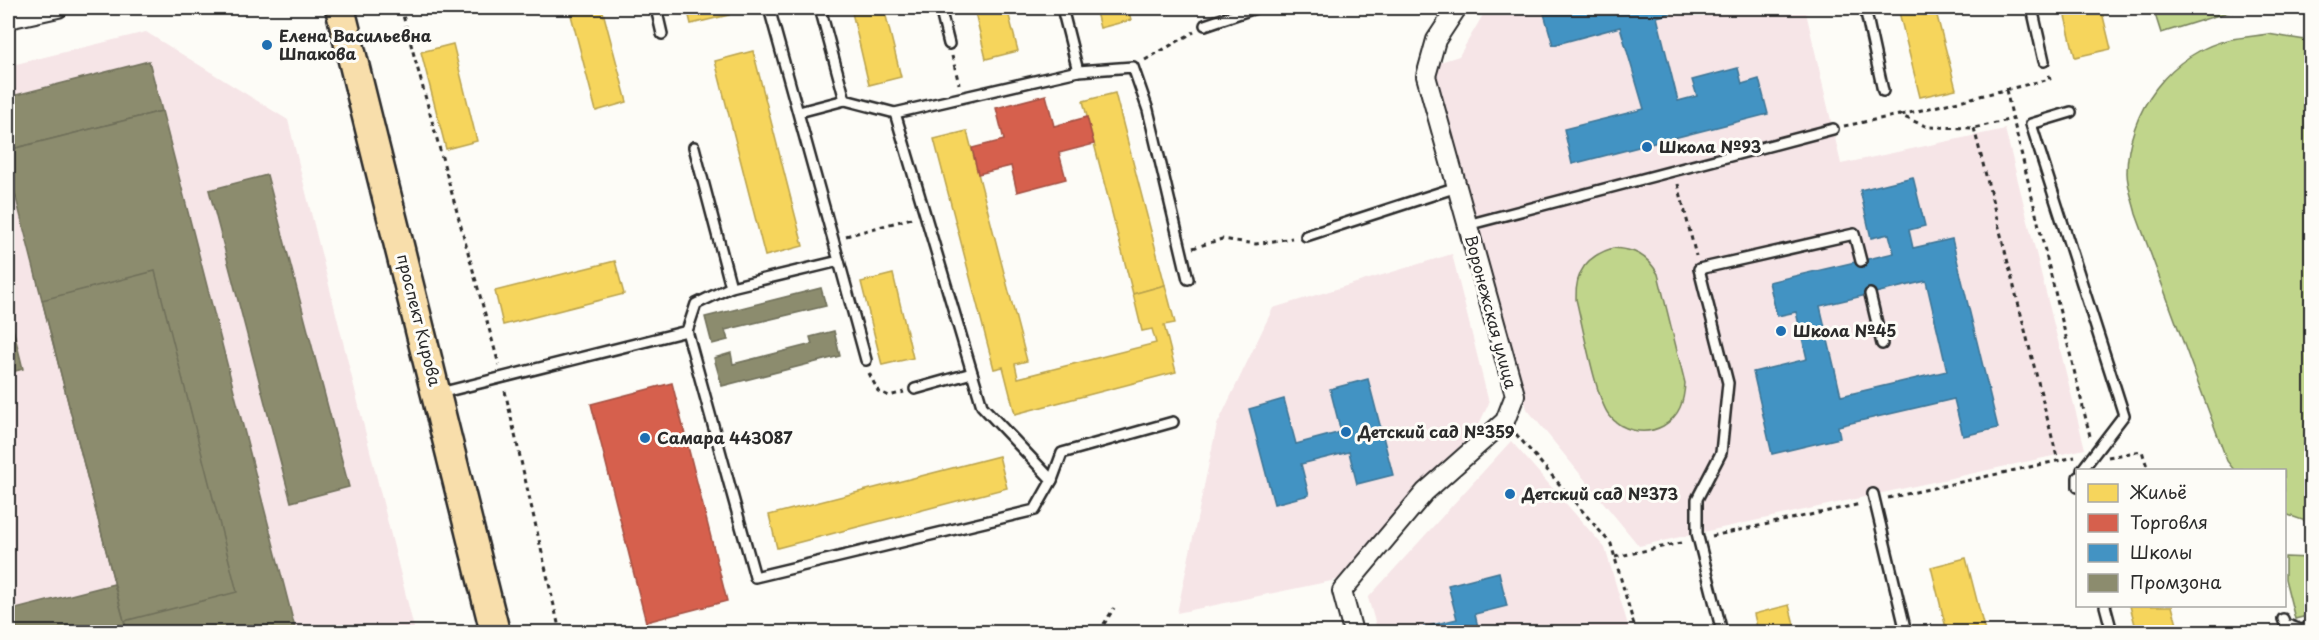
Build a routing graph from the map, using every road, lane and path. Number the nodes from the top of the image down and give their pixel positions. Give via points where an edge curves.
1 (57, 8) edge
2 (340, 8) edge
3 (401, 8) edge
4 (656, 8) edge
5 (770, 8) edge
6 (820, 8) edge
7 (940, 8) edge
8 (1062, 8) edge
9 (1252, 8) edge
10 (1456, 8) edge
11 (1864, 8) edge
12 (2032, 8) edge
13 (18, 14) edge
14 (1204, 25) joint
15 (662, 34) dead end
16 (949, 44) joint
17 (2044, 61) joint
18 (1133, 67) junction
19 (1078, 71) junction
20 (2006, 90) junction
21 (1883, 91) dead end
22 (962, 98) junction
23 (845, 100) junction
24 (799, 112) junction
25 (2071, 112) dead end
26 (895, 113) junction
27 (1899, 115) junction
28 (2013, 119) junction
29 (1853, 124) dead end
30 (1974, 128) junction
31 (1833, 129) dead end
32 (694, 147) dead end
33 (1674, 170) junction
34 (1457, 187) junction
35 (925, 215) junction
36 (1467, 225) junction
37 (1306, 236) joint
38 (833, 239) junction
39 (1181, 251) junction
40 (839, 261) junction
41 (1861, 261) dead end
42 (1699, 270) junction
43 (1188, 279) dead end
44 (731, 287) junction
45 (1870, 294) dead end
46 (687, 331) junction
47 (1882, 344) dead end
48 (866, 360) joint
49 (972, 373) junction
50 (502, 378) junction
51 (915, 389) joint
52 (438, 394) junction
53 (1505, 421) junction
54 (1173, 422) dead end
55 (2094, 453) junction
56 (2058, 461) junction
57 (2083, 469) edge
58 (2147, 469) edge
59 (1052, 480) junction
60 (1874, 498) junction
61 (1698, 539) junction
62 (1615, 557) junction
63 (2105, 607) edge
64 (1114, 608) dead end
65 (2283, 619) dead end
66 (2312, 627) edge
67 (495, 633) edge
68 (560, 633) edge
69 (1099, 633) edge
70 (1353, 633) edge
71 (1636, 633) edge
72 (1722, 633) edge
73 (1906, 633) edge
74 (2112, 633) edge

1 - 13 street
2 - 52 main road, проспект Кирова
3 - 50 path
4 - 15 lane
5 - 24 lane
6 - 23 lane
7 - 16 lane
8 - 19 lane
9 - 14 lane
10 - 34 street, Воронежская улица via 1436,40 1426,76
11 - 21 lane
12 - 17 lane
14 - 18 path
16 - 22 path
17 - 20 path via 2050,79
18 - 19 lane
18 - 39 lane via 1148,110
19 - 22 lane
20 - 27 path
20 - 28 path
22 - 26 lane
23 - 24 lane
23 - 26 lane
24 - 38 lane
25 - 55 lane via 2031,124 2124,415
26 - 35 lane
27 - 29 path
27 - 30 path via 1928,127
28 - 30 path
28 - 55 path
30 - 56 path
31 - 33 lane
32 - 44 lane
33 - 36 lane
33 - 42 path
34 - 36 street, Воронежская улица
34 - 37 lane
35 - 38 path
35 - 49 lane
36 - 53 street, Воронежская улица via 1515,395
37 - 39 path via 1256,244 1222,239
38 - 40 lane
39 - 43 lane
40 - 44 lane
40 - 48 lane
41 - 42 lane via 1854,234
42 - 61 lane via 1728,383 1721,453 1697,499
44 - 46 lane via 696,304
45 - 47 lane
46 - 50 lane
46 - 59 lane via 755,577 1035,510
48 - 51 path via 878,391 889,396
49 - 51 lane
49 - 59 lane via 982,406
50 - 52 lane
50 - 68 path
52 - 67 main road, проспект Кирова
53 - 62 path via 1611,544
53 - 70 street, Воронежская улица via 1425,492 1342,591
54 - 59 lane via 1062,453
55 - 56 path
55 - 57 lane
55 - 58 path via 2110,458 2142,451
56 - 60 path
60 - 61 path
60 - 73 lane
61 - 62 path
61 - 72 lane
62 - 71 path
63 - 74 lane
64 - 69 path
65 - 66 lane via 2285,624 2301,630

